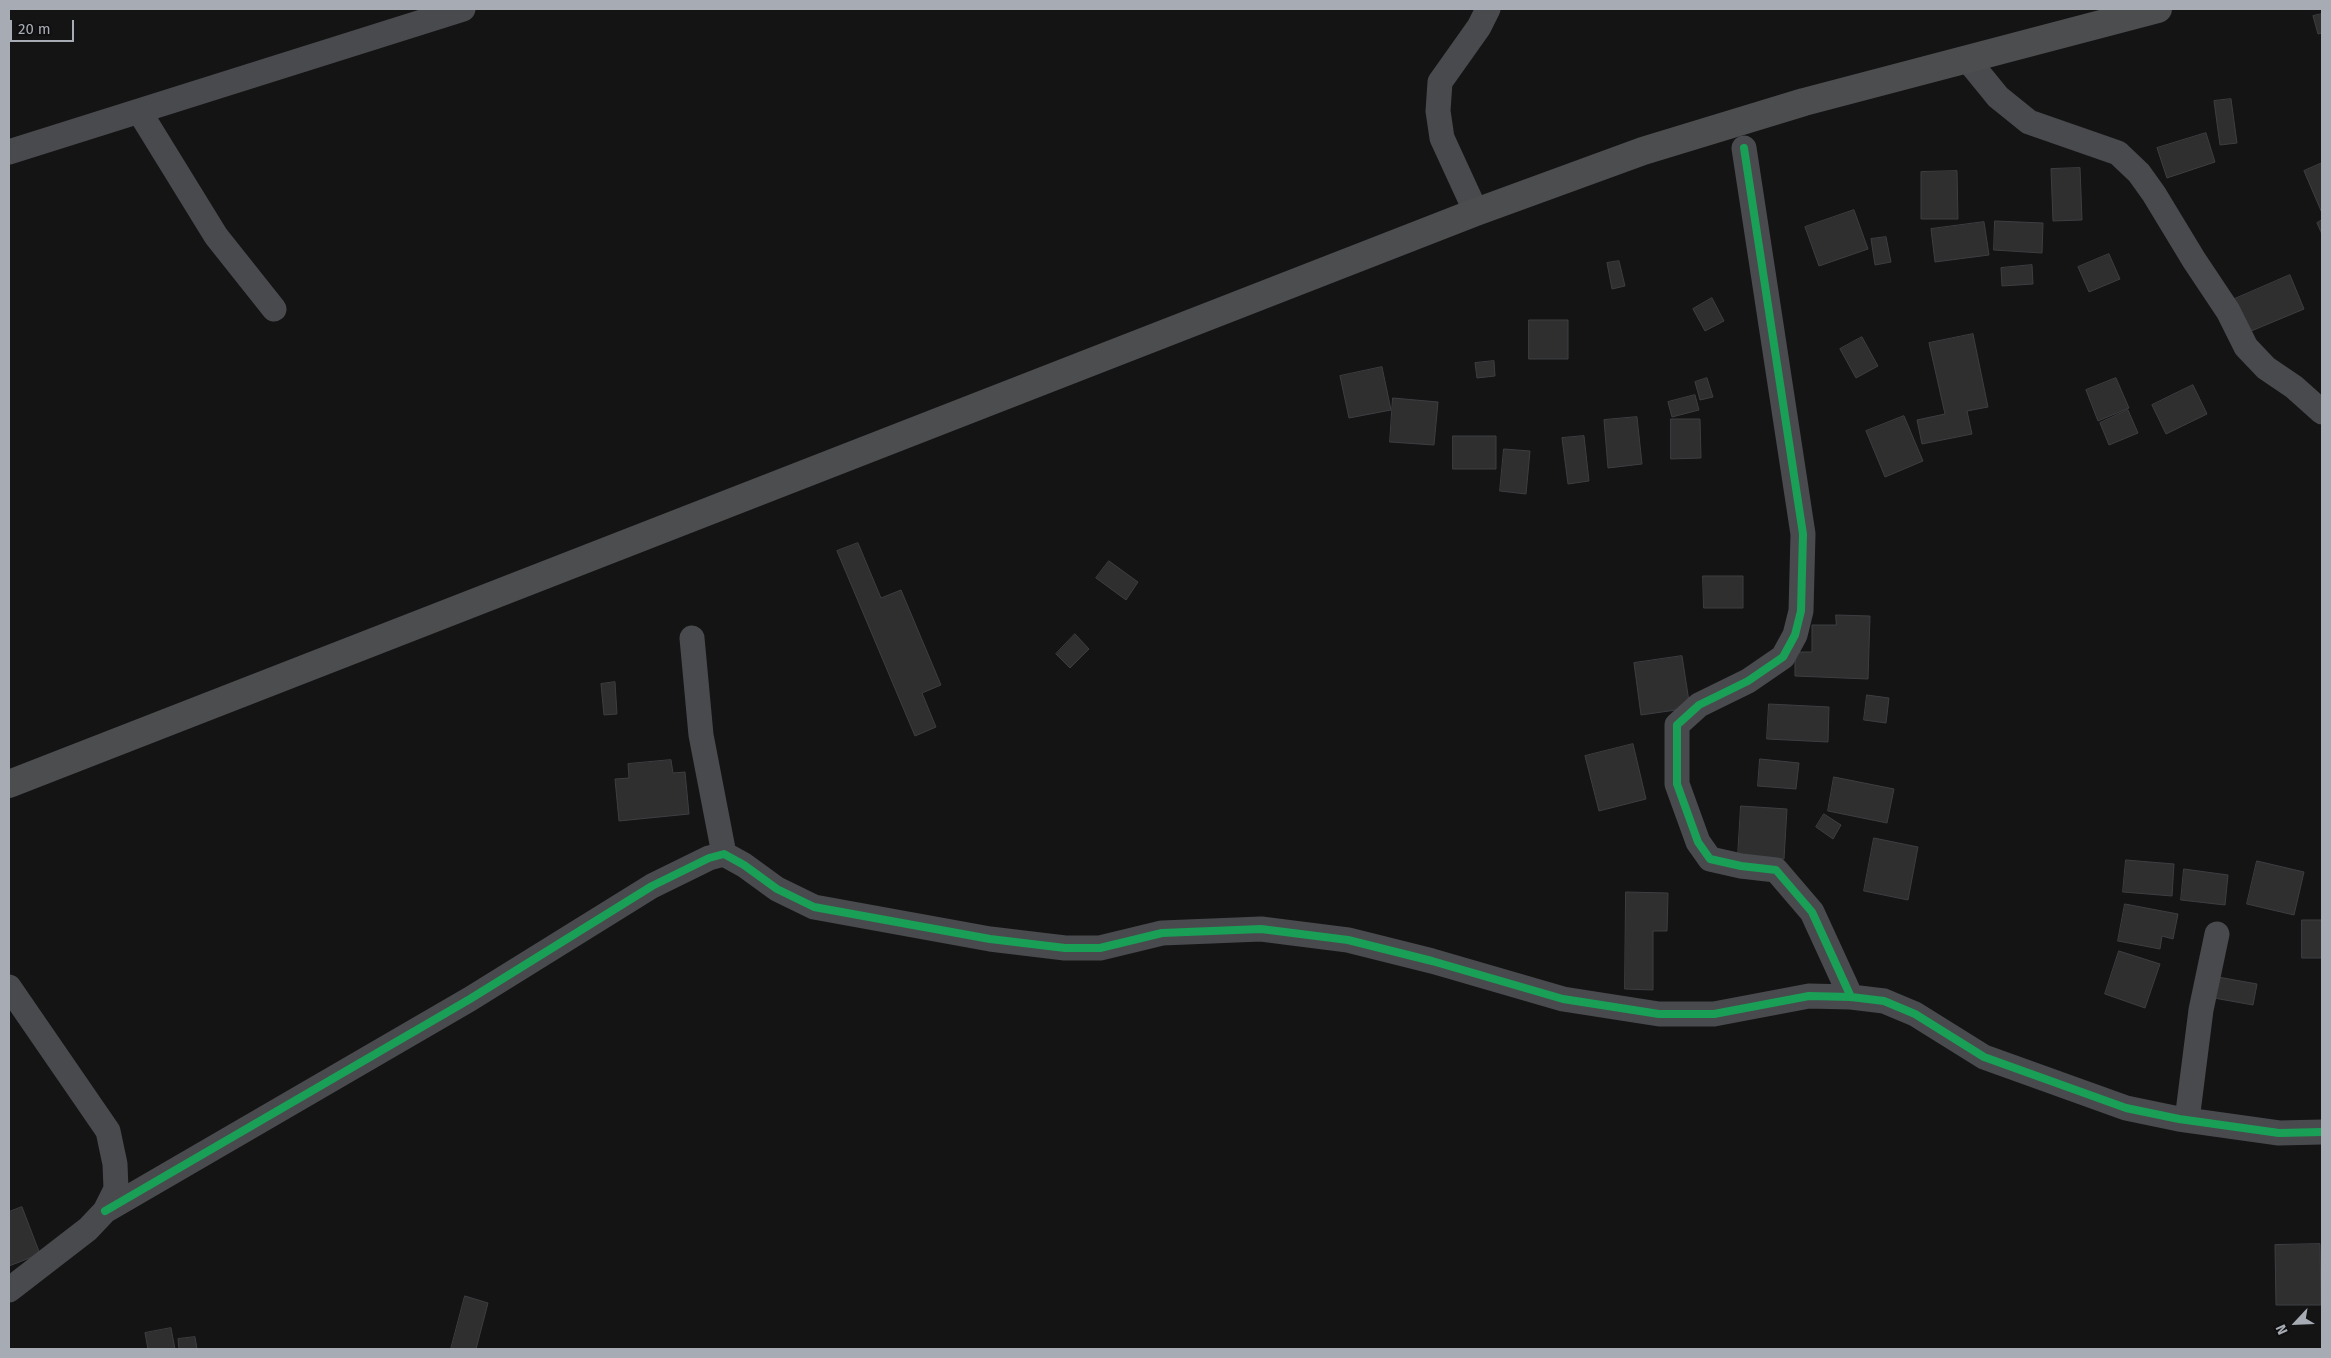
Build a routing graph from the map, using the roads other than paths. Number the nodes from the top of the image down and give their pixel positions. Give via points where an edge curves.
1 (463, 9) edge
2 (1488, 9) edge
3 (2158, 9) edge
4 (1966, 59) junction
5 (139, 111) junction
6 (1744, 148) dead end
7 (9, 152) edge
8 (1476, 212) junction
9 (274, 309) dead end
10 (2322, 412) edge
11 (692, 638) dead end
12 (9, 784) edge
13 (724, 854) junction
14 (2217, 934) dead end
15 (9, 987) edge
16 (1851, 997) junction
17 (2187, 1120) junction
18 (2322, 1132) edge
19 (115, 1200) junction
20 (9, 1290) edge

1 - 5 street
2 - 8 street via 1440,82 1438,111 1442,138
3 - 4 main road
4 - 8 main road via 1804,102 1643,151
4 - 10 street via 1998,97 2029,122 2118,153 2139,173 2228,311 2246,347 2266,368
5 - 7 street
5 - 9 street via 216,236
6 - 16 street via 1803,534 1801,611 1795,634 1783,657 1748,682 1698,705 1677,725 1677,784 1698,842 1710,859 1776,870 1812,912
8 - 12 main road
11 - 13 street via 701,735
13 - 16 street via 777,890 814,906 990,939 1065,948 1100,948 1162,933 1261,930 1348,940 1563,999 1659,1014 1714,1014 1810,996
13 - 19 street via 652,886 470,999
14 - 17 street via 2201,1010
15 - 19 street via 108,1131 115,1164
16 - 17 street via 1884,1001 1915,1014 1984,1057 2126,1108
17 - 18 street via 2279,1132
19 - 20 street via 88,1229

